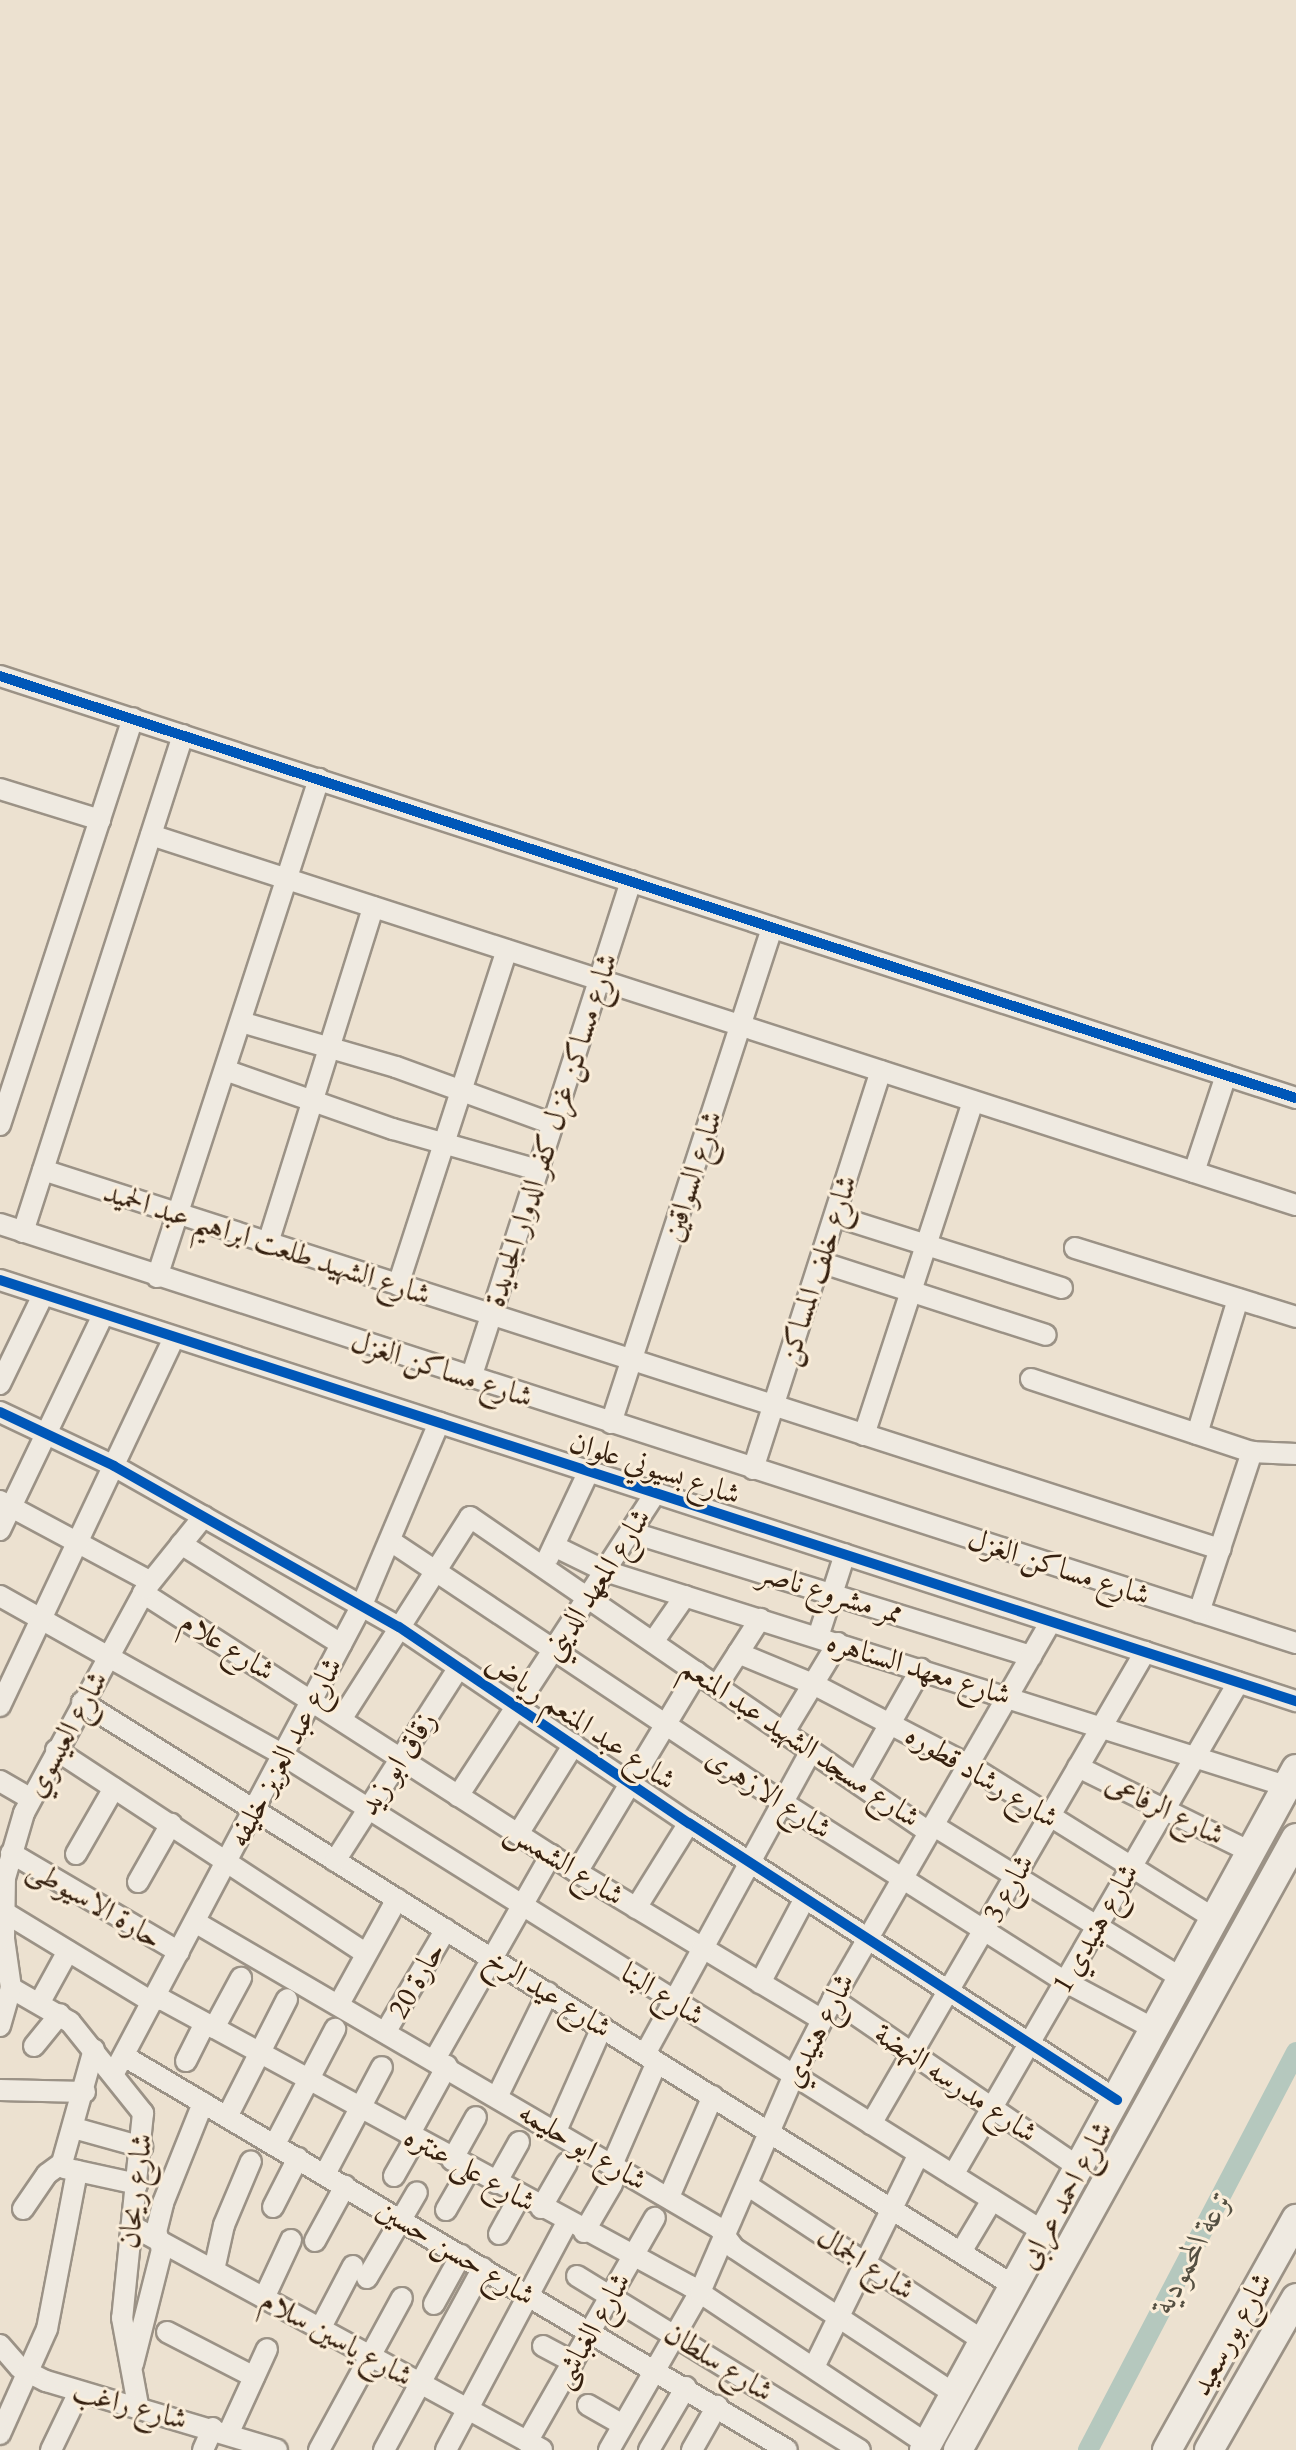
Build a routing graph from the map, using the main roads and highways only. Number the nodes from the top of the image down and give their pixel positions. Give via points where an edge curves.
1 (1291, 1778) edge
2 (1296, 1838) edge
3 (1296, 2219) edge
4 (1296, 2298) edge
5 (926, 2447) edge
6 (958, 2450) edge
7 (1167, 2450) edge
8 (1209, 2450) edge

1 - 5 main road, شارع احمد عرابى
2 - 6 main road, شارع احمد عرابى
3 - 7 main road, شارع بورسعيد
4 - 8 main road, شارع بورسعيد

